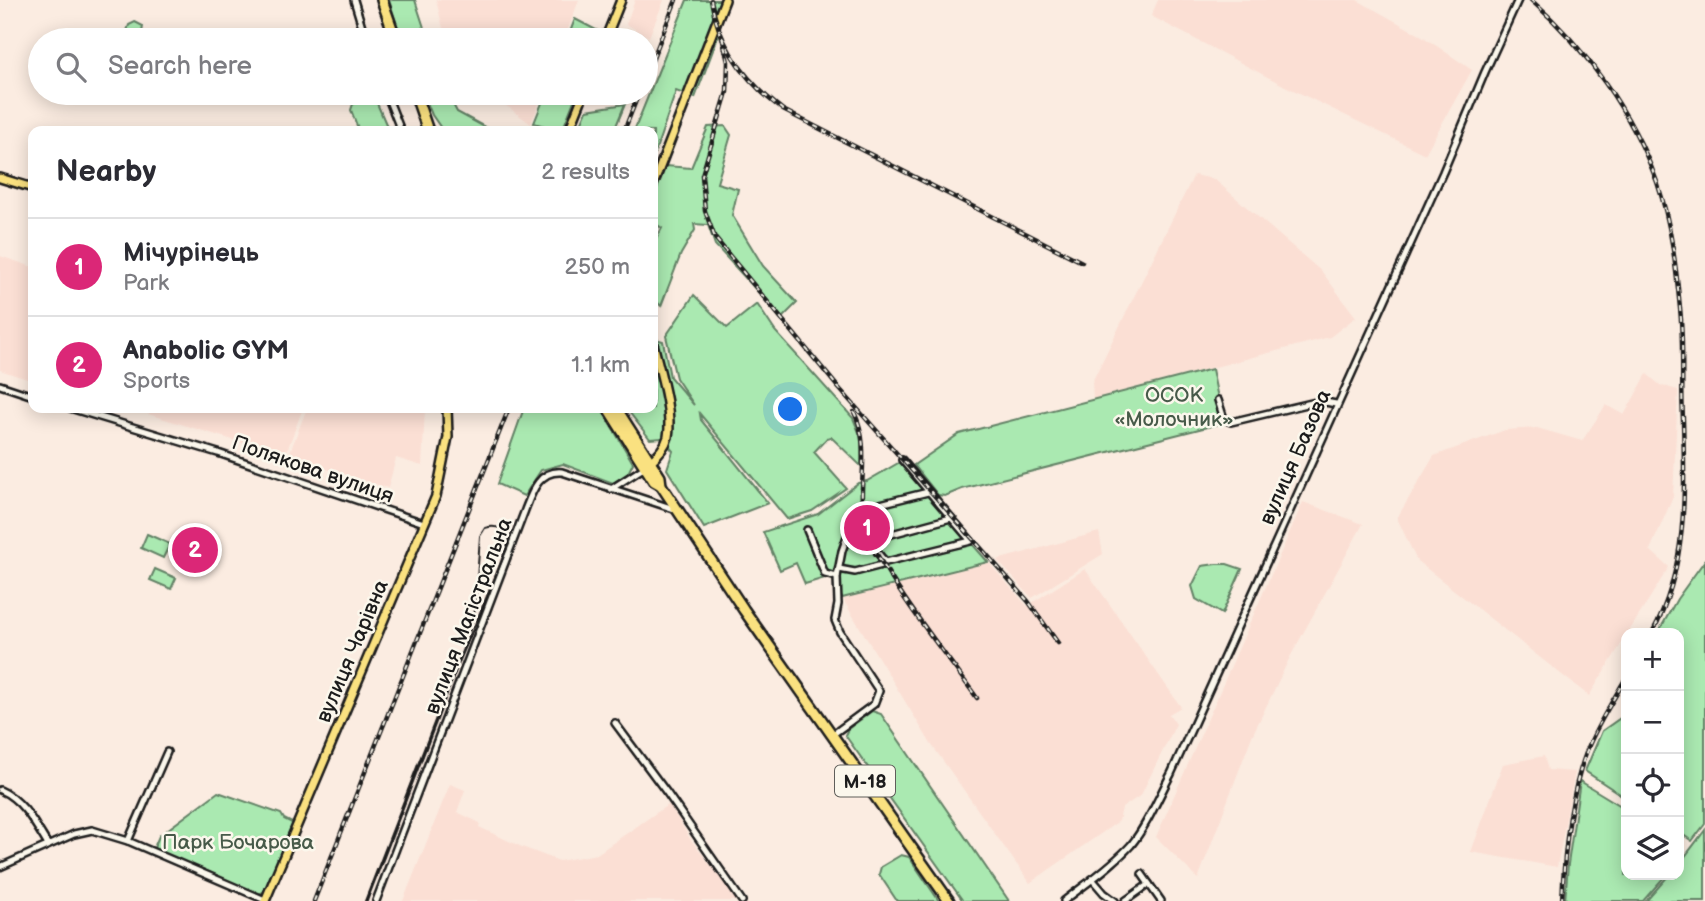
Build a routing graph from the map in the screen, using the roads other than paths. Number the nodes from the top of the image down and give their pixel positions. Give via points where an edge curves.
1 (354, 0) edge
2 (382, 0) edge
3 (621, 0) edge
4 (725, 0) edge
5 (1518, 0) edge
6 (362, 28) edge
7 (392, 28) edge
8 (610, 28) edge
9 (391, 105) edge
10 (419, 105) edge
11 (579, 105) edge
12 (399, 126) edge
13 (427, 126) edge
14 (571, 126) edge
15 (658, 172) edge
16 (0, 178) edge
17 (28, 186) edge
18 (658, 367) edge
19 (0, 386) edge
20 (28, 394) edge
21 (1218, 400) dead end
22 (1336, 404) junction
23 (86, 413) edge
24 (447, 413) edge
25 (612, 413) edge
26 (619, 413) edge
27 (902, 460) dead end
28 (648, 464) junction
29 (611, 489) junction
30 (928, 492) junction
31 (864, 508) junction
32 (677, 510) junction
33 (951, 518) junction
34 (424, 523) junction
35 (807, 530) dead end
36 (873, 539) dead end
37 (882, 565) dead end
38 (839, 569) junction
39 (837, 577) junction
40 (615, 723) dead end
41 (832, 734) junction
42 (167, 752) dead end
43 (0, 790) edge
44 (128, 841) junction
45 (48, 845) junction
46 (0, 867) edge
47 (1142, 874) dead end
48 (1092, 879) junction
49 (1149, 884) junction
50 (1104, 893) junction
51 (265, 901) edge
52 (376, 901) edge
53 (742, 901) edge
54 (949, 901) edge
55 (1065, 901) edge
56 (1105, 901) edge
57 (1115, 901) edge
58 (1125, 901) edge
59 (1161, 901) edge

1 - 6 street
2 - 7 highway
3 - 8 main road
4 - 15 main road
5 - 22 street, вулиця Базова
9 - 12 street
10 - 13 highway
11 - 14 main road
16 - 17 main road
18 - 28 main road via 668,433
19 - 20 street
21 - 22 street via 1224,419 1231,422 1320,401
22 - 48 street, вулиця Базова via 1171,774 1142,830
23 - 34 street, Полякова вулиця
24 - 34 main road, вулиця Чарівна via 442,474
25 - 28 highway, М-18
26 - 28 highway, М-18
27 - 30 street
28 - 29 street
28 - 32 highway, М-18
29 - 32 street, вулиця Магістральна
29 - 52 street, вулиця Магістральна via 557,471 547,474 533,492
30 - 31 street
30 - 33 street
31 - 33 street via 868,532 886,562 971,541
31 - 38 street via 855,514 848,530
32 - 41 highway, М-18
33 - 36 street
34 - 51 main road, вулиця Чарівна
35 - 39 street via 825,574
37 - 38 street via 855,572
38 - 39 street
39 - 41 street via 837,626 880,691 874,704
40 - 53 street
41 - 54 highway, М-18
42 - 44 street
43 - 45 street via 17,800
44 - 45 street via 92,830
44 - 51 street
45 - 46 street
47 - 49 street
48 - 50 street
48 - 55 street, вулиця Базова
49 - 58 street
49 - 59 street
50 - 56 street
50 - 57 street

